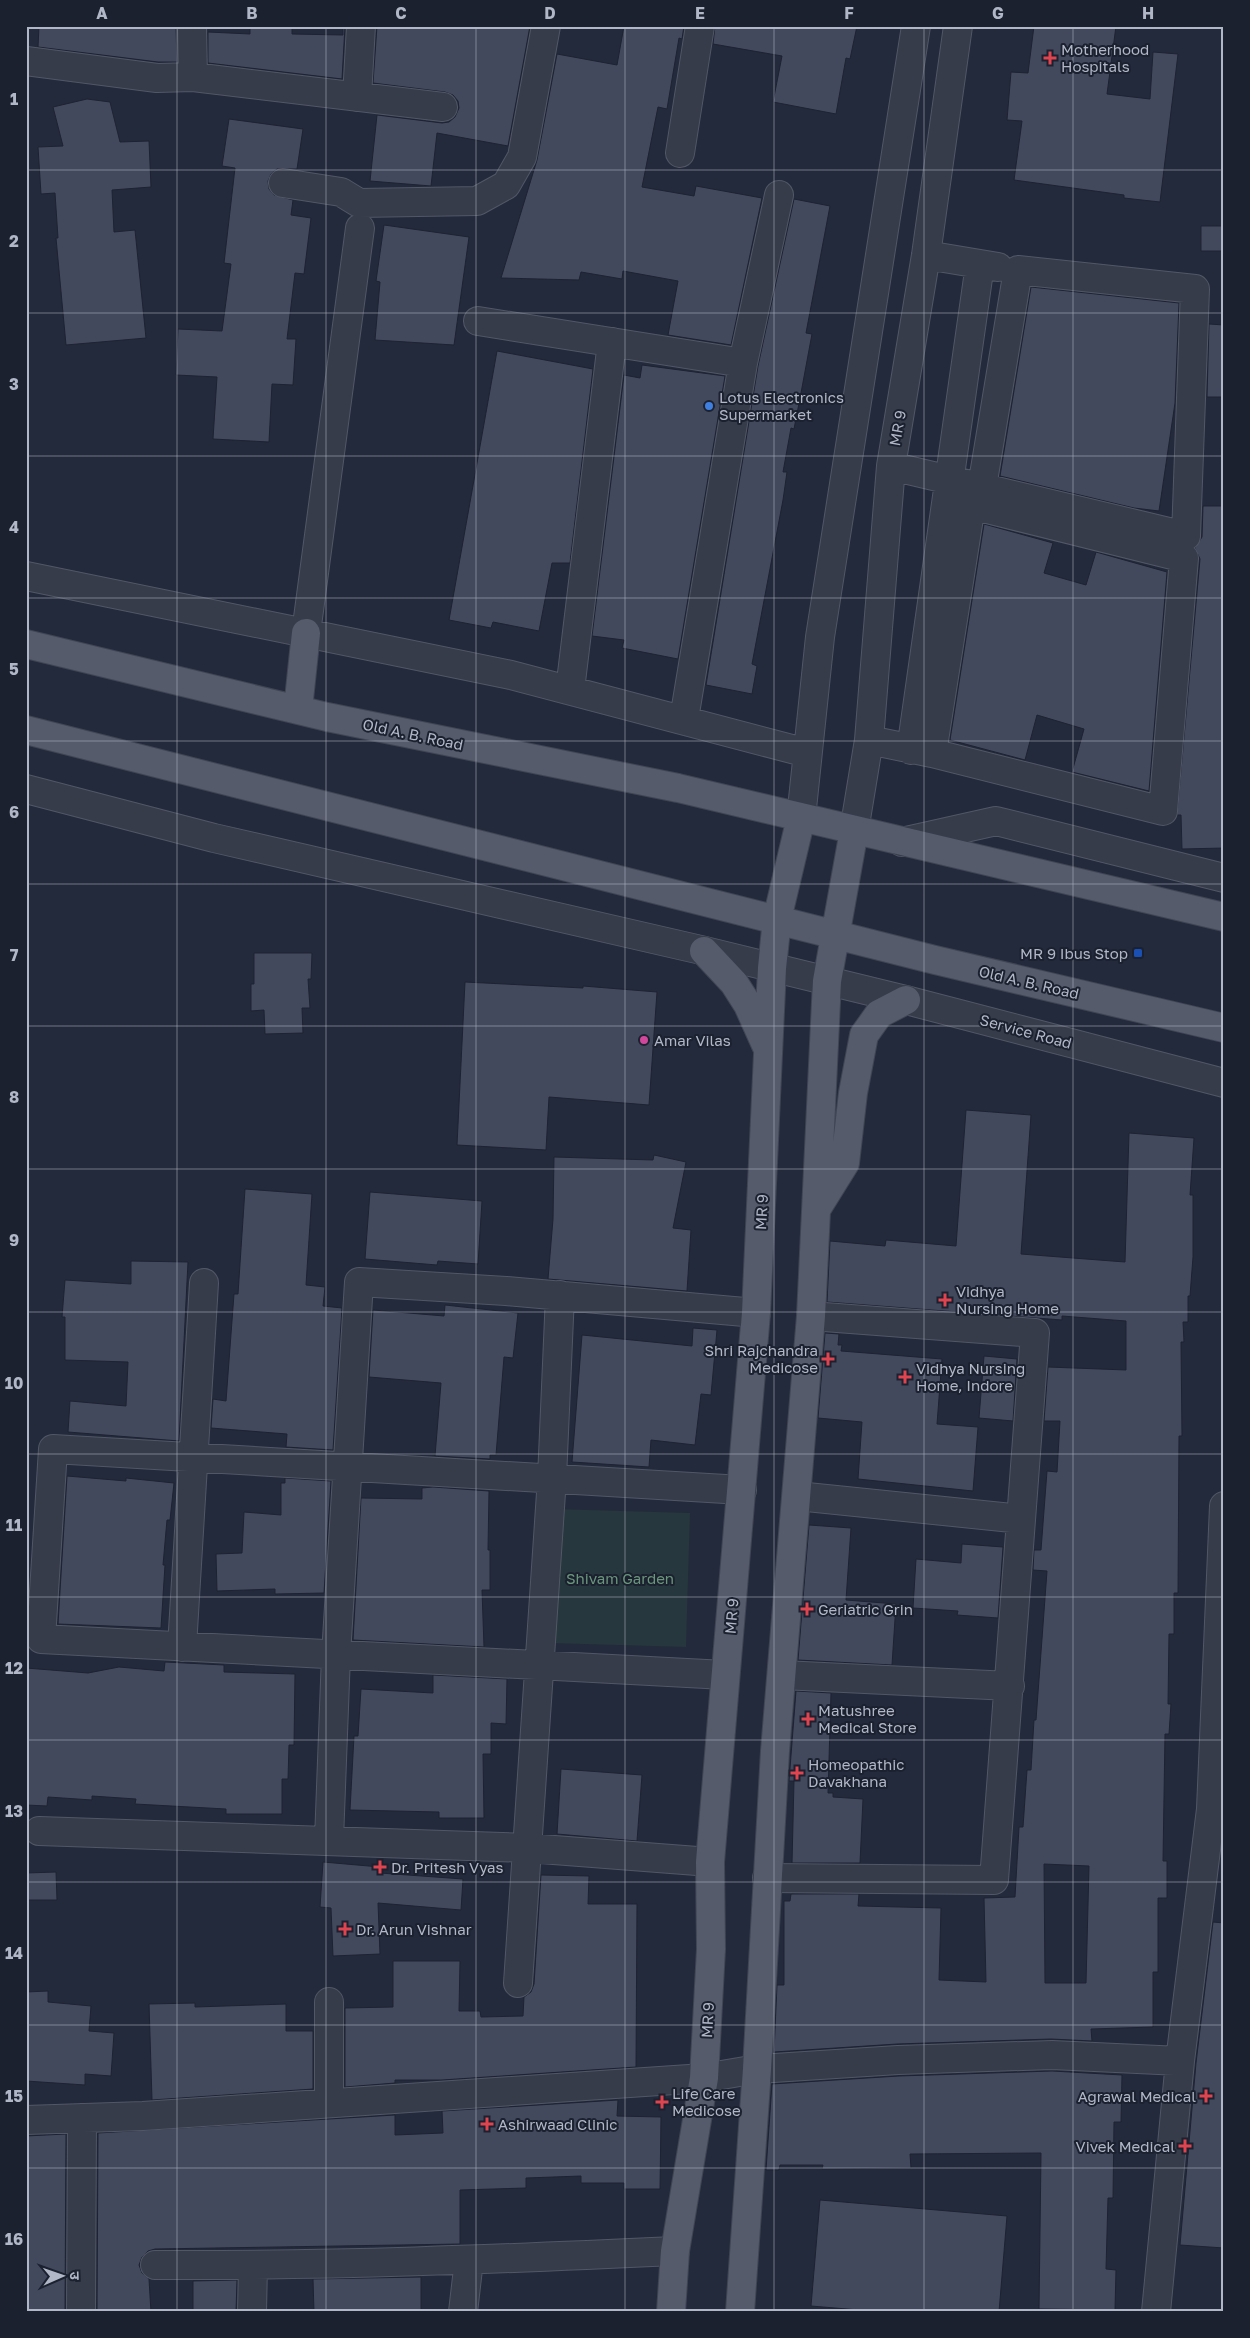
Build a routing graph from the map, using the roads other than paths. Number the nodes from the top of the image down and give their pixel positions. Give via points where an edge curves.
1 (192, 26) edge
2 (361, 26) edge
3 (546, 26) edge
4 (700, 26) edge
5 (916, 26) edge
6 (958, 26) edge
7 (26, 61) edge
8 (193, 77) junction
9 (358, 97) junction
10 (443, 107) dead end
11 (680, 153) dead end
12 (283, 183) dead end
13 (779, 195) dead end
14 (360, 228) dead end
15 (926, 255) junction
16 (980, 264) junction
17 (1018, 270) junction
18 (478, 321) dead end
19 (612, 342) junction
20 (743, 363) junction
21 (891, 466) junction
22 (948, 479) junction
23 (982, 487) junction
24 (26, 576) edge
25 (306, 633) junction
26 (26, 644) edge
27 (570, 690) junction
28 (298, 710) junction
29 (684, 719) junction
30 (26, 730) edge
31 (869, 740) junction
32 (922, 751) junction
33 (807, 752) junction
34 (26, 789) edge
35 (801, 818) junction
36 (854, 831) junction
37 (902, 842) junction
38 (1224, 878) edge
39 (1224, 917) edge
40 (777, 919) junction
41 (835, 934) junction
42 (704, 951) junction
43 (772, 968) junction
44 (827, 981) junction
45 (906, 1000) junction
46 (1224, 1028) edge
47 (768, 1051) junction
48 (1224, 1083) edge
49 (816, 1208) junction
50 (204, 1283) dead end
51 (560, 1295) junction
52 (756, 1313) junction
53 (811, 1316) junction
54 (194, 1456) junction
55 (349, 1468) junction
56 (552, 1478) junction
57 (742, 1490) junction
58 (797, 1496) junction
59 (1224, 1506) edge
60 (1021, 1518) junction
61 (182, 1647) junction
62 (336, 1655) junction
63 (538, 1664) junction
64 (725, 1675) junction
65 (782, 1675) junction
66 (1010, 1686) junction
67 (39, 1831) dead end
68 (329, 1840) junction
69 (528, 1848) junction
70 (710, 1862) junction
71 (767, 1878) junction
72 (518, 1983) dead end
73 (329, 2002) dead end
74 (1180, 2061) junction
75 (758, 2069) junction
76 (704, 2078) junction
77 (329, 2102) junction
78 (82, 2118) junction
79 (26, 2120) edge
80 (675, 2251) junction
81 (469, 2260) junction
82 (155, 2265) dead end
83 (253, 2266) junction
84 (81, 2312) edge
85 (252, 2312) edge
86 (463, 2312) edge
87 (671, 2312) edge
88 (740, 2312) edge
89 (1156, 2312) edge

1 - 8 street
2 - 9 street
3 - 12 street via 522,157 506,185 477,201 359,203 342,192
4 - 11 street
5 - 33 street via 820,638
6 - 15 street, MR 9
7 - 8 street via 157,78
8 - 9 street
9 - 10 street
13 - 20 street
14 - 25 street
15 - 16 street
15 - 21 street, MR 9
16 - 17 street
16 - 22 street
17 - 23 street
17 - 23 street via 1195,289 1186,536
18 - 19 street
19 - 20 street
19 - 27 street
20 - 29 street
21 - 22 street
21 - 31 street, MR 9
22 - 23 street
22 - 32 street
24 - 25 street
25 - 27 street
25 - 28 main road
26 - 28 main road, Old A. B. Road
27 - 29 street
28 - 35 main road, Old A. B. Road via 678,788
29 - 33 street
30 - 40 main road
31 - 32 street
31 - 36 street, MR 9
32 - 32 street via 1163,810 1184,558 971,505
33 - 35 street
34 - 42 street, Service Road via 214,838
35 - 36 main road, Old A. B. Road
35 - 40 main road, MR 9
36 - 37 main road
36 - 41 main road
37 - 38 street via 996,820
37 - 39 main road
40 - 41 main road, Old A. B. Road
40 - 43 main road, MR 9
41 - 44 main road
41 - 46 main road, Old A. B. Road
42 - 43 street, Service Road
42 - 47 main road via 744,998
43 - 44 street, Service Road
43 - 47 main road, MR 9
44 - 45 street, Service Road
44 - 49 main road
45 - 48 street, Service Road
45 - 49 main road via 879,1014 864,1035 845,1163
47 - 52 main road, MR 9
49 - 53 main road
50 - 54 street
51 - 52 street
51 - 55 street via 359,1282
51 - 56 street
52 - 57 main road, MR 9
53 - 58 main road
53 - 60 street via 1035,1333
54 - 55 street
54 - 61 street
54 - 61 street via 53,1449 41,1639
55 - 56 street
55 - 62 street
56 - 57 street
56 - 63 street
57 - 64 main road, MR 9
58 - 60 street
58 - 65 main road
59 - 74 street via 1211,1809
60 - 66 street
61 - 62 street
62 - 63 street
62 - 68 street
63 - 64 street
63 - 69 street
64 - 70 main road, MR 9
65 - 66 street
65 - 71 main road
66 - 71 street via 994,1880
67 - 68 street
68 - 69 street
69 - 70 street
69 - 72 street
70 - 76 main road, MR 9 via 711,1949
71 - 75 main road
73 - 77 street
74 - 75 street via 1052,2056 898,2060
74 - 89 street
75 - 76 street
75 - 88 main road
76 - 77 street
76 - 80 main road, MR 9
77 - 78 street
78 - 79 street
78 - 84 street
80 - 81 street
80 - 87 main road, MR 9
81 - 83 street
81 - 86 street
82 - 83 street
83 - 85 street

